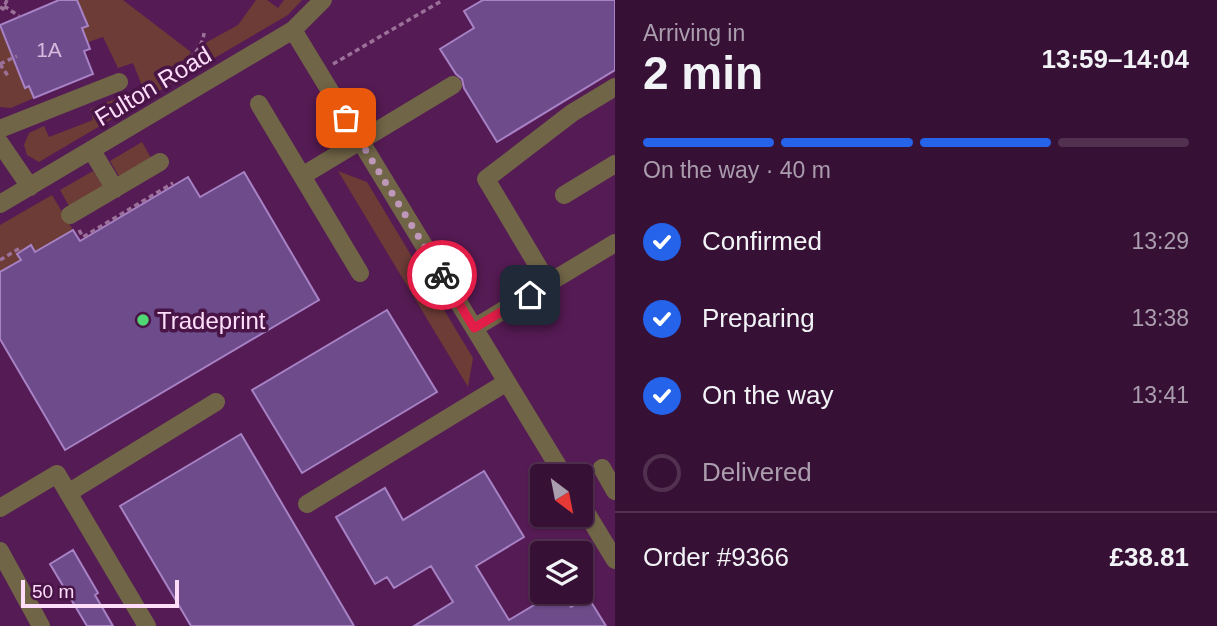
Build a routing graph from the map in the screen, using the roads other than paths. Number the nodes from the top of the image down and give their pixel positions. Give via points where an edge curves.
1 (323, 0) edge
2 (293, 30) junction
3 (119, 82) dead end
4 (453, 85) dead end
5 (615, 87) edge
6 (259, 104) dead end
7 (0, 130) edge
8 (360, 141) junction
9 (0, 143) edge
10 (92, 151) junction
11 (160, 162) dead end
12 (615, 164) edge
13 (302, 176) junction
14 (30, 187) junction
15 (115, 189) junction
16 (564, 195) dead end
17 (0, 205) edge
18 (70, 215) road end
19 (615, 243) edge
20 (360, 273) dead end
21 (548, 283) junction
22 (474, 328) junction
23 (507, 382) junction
24 (216, 402) dead end
25 (557, 464) edge
26 (601, 468) dead end
27 (615, 491) edge
28 (68, 493) junction
29 (307, 504) dead end
30 (0, 508) edge
31 (593, 519) edge
32 (610, 540) edge
33 (0, 551) edge
34 (615, 560) edge
35 (41, 626) edge
36 (147, 626) edge

1 - 2 street, Fulton Road
2 - 8 street
2 - 10 street, Fulton Road
3 - 7 street
4 - 8 street
5 - 21 street via 572,113 486,179
6 - 13 street
8 - 13 street
8 - 22 street
9 - 14 street
10 - 14 street, Fulton Road
10 - 15 street
11 - 15 street
12 - 16 street
13 - 20 street
14 - 17 street, Fulton Road
15 - 18 street
19 - 21 street
21 - 22 street
22 - 23 street
23 - 25 street
23 - 29 street
24 - 28 street
26 - 27 street
28 - 30 street via 57,474
28 - 36 street
31 - 32 street
32 - 34 street
33 - 35 street

